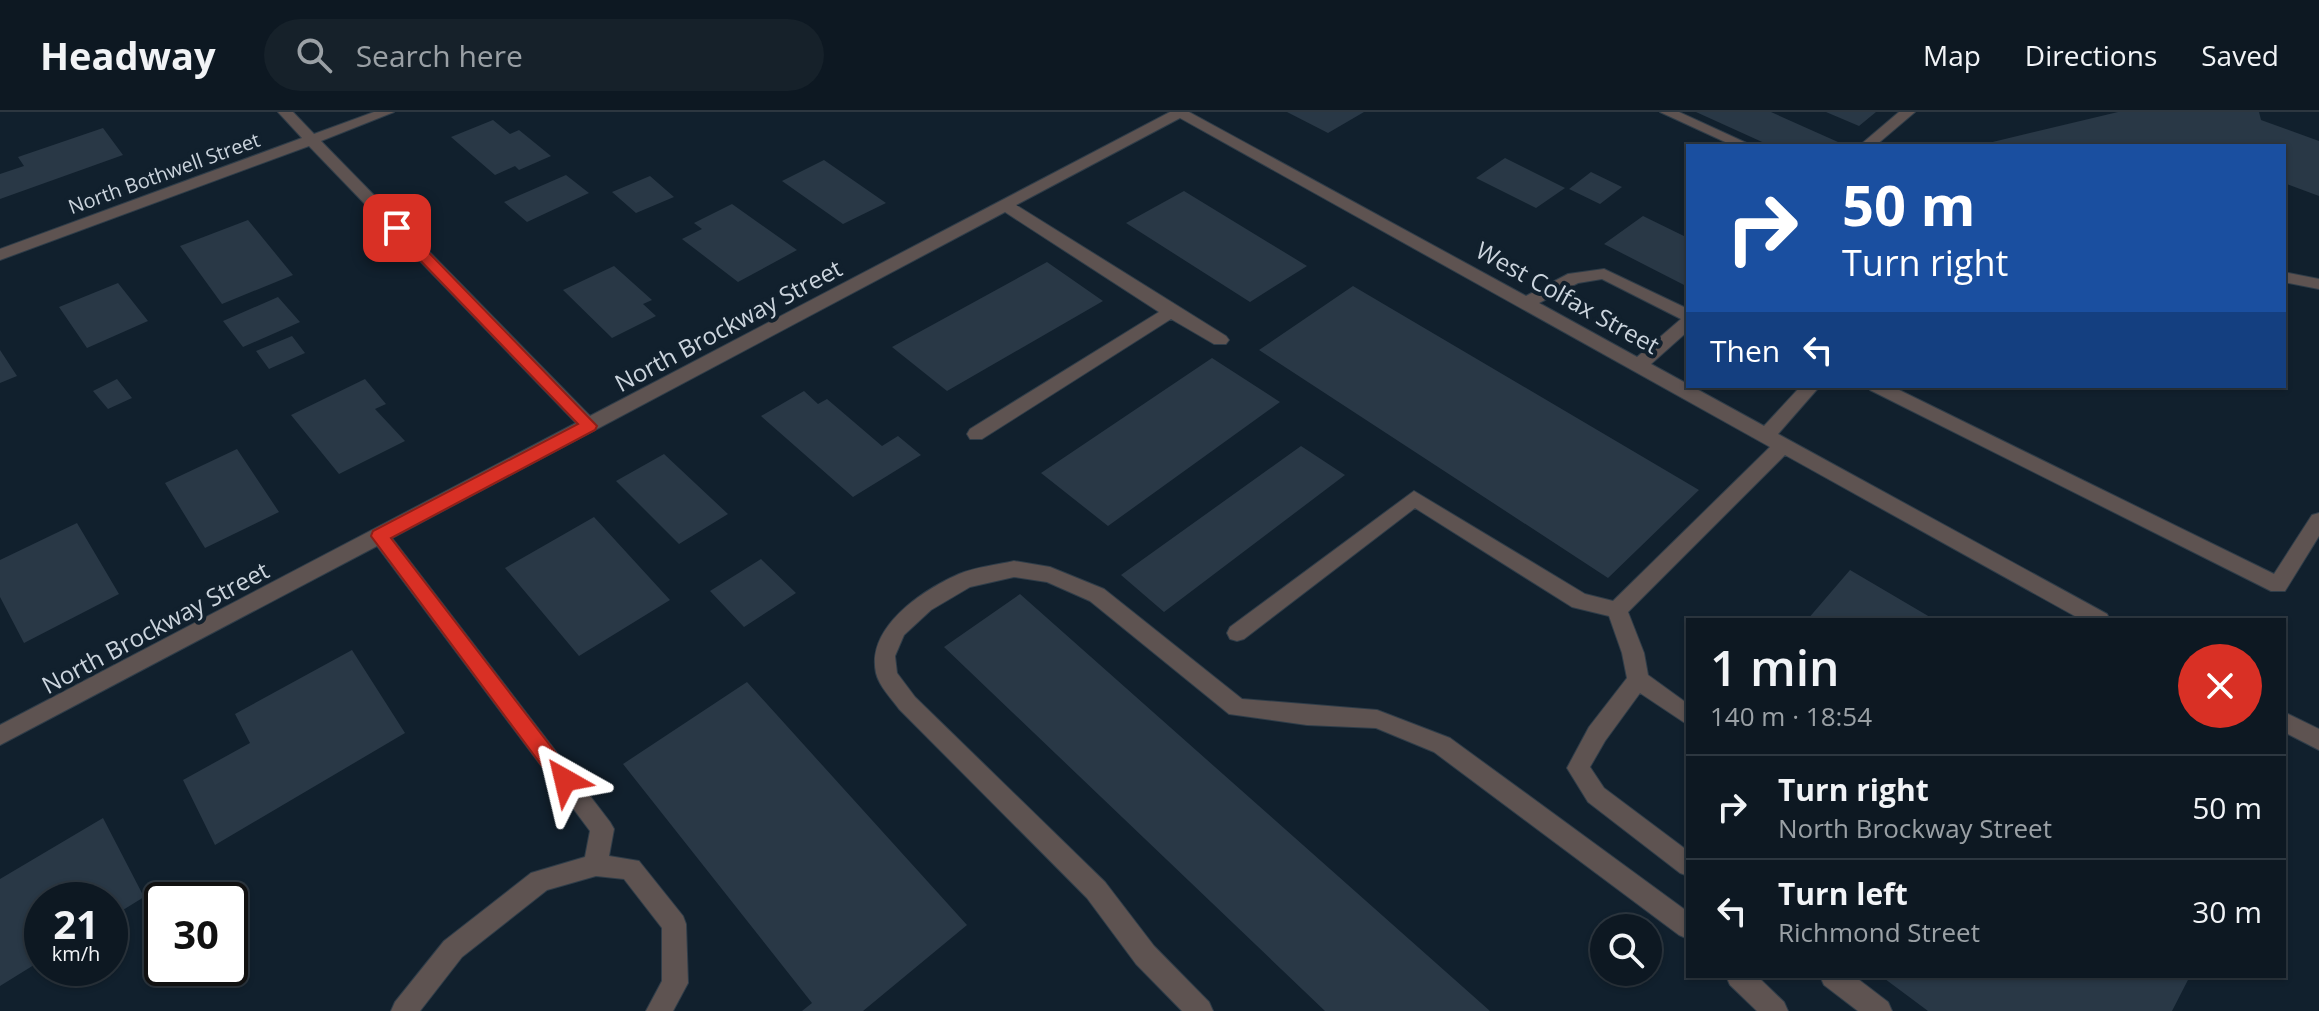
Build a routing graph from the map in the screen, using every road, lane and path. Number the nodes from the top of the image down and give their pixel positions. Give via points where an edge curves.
1 (285, 112) edge
2 (387, 112) edge
3 (1180, 112) edge
4 (1667, 112) edge
5 (1908, 112) edge
6 (312, 140) junction
7 (1741, 144) edge
8 (1868, 144) edge
9 (1005, 205) junction
10 (0, 255) edge
11 (2286, 277) edge
12 (2319, 284) edge
13 (1525, 304) junction
14 (1171, 312) junction
15 (1686, 318) edge
16 (1686, 321) edge
17 (1220, 340) dead end
18 (1638, 366) junction
19 (1810, 388) edge
20 (1880, 388) edge
21 (589, 426) junction
22 (976, 434) dead end
23 (1774, 441) junction
24 (2319, 520) edge
25 (380, 536) junction
26 (1617, 610) junction
27 (2096, 618) edge
28 (1237, 633) dead end
29 (1638, 680) junction
30 (1686, 715) edge
31 (2286, 722) edge
32 (0, 736) edge
33 (2319, 740) edge
34 (1686, 863) edge
35 (596, 865) junction
36 (1686, 926) edge
37 (1741, 978) edge
38 (1836, 978) edge
39 (404, 1011) edge
40 (659, 1011) edge
41 (1200, 1011) edge
42 (1775, 1011) edge
43 (1879, 1011) edge

1 - 6 street
2 - 6 street, North Bothwell Street
3 - 9 street, North Brockway Street
3 - 13 street, West Colfax Street
4 - 7 street
5 - 8 street
6 - 10 street, North Bothwell Street
6 - 21 street
9 - 14 street
9 - 21 street, North Brockway Street
11 - 12 street
13 - 15 street via 1574,278 1604,274
13 - 18 street, West Colfax Street
14 - 17 street
14 - 22 street
16 - 18 street
18 - 23 street, West Colfax Street
19 - 23 street
20 - 24 street via 2278,585
21 - 25 street, North Brockway Street
23 - 26 street
23 - 27 street, West Colfax Street
25 - 32 street, North Brockway Street
25 - 35 street via 602,829
26 - 28 street via 1579,601 1414,498
26 - 29 street
29 - 30 street
29 - 34 street via 1578,768 1596,795
31 - 33 street
35 - 39 street via 540,881 453,949
35 - 40 street via 631,869 674,924 675,983
36 - 41 street via 1442,745 1377,719 1237,708 1097,595 1050,575 1014,569 965,580 924,604 896,630 884,656 887,676 907,703 1096,890 1145,955
37 - 42 street
38 - 43 street

